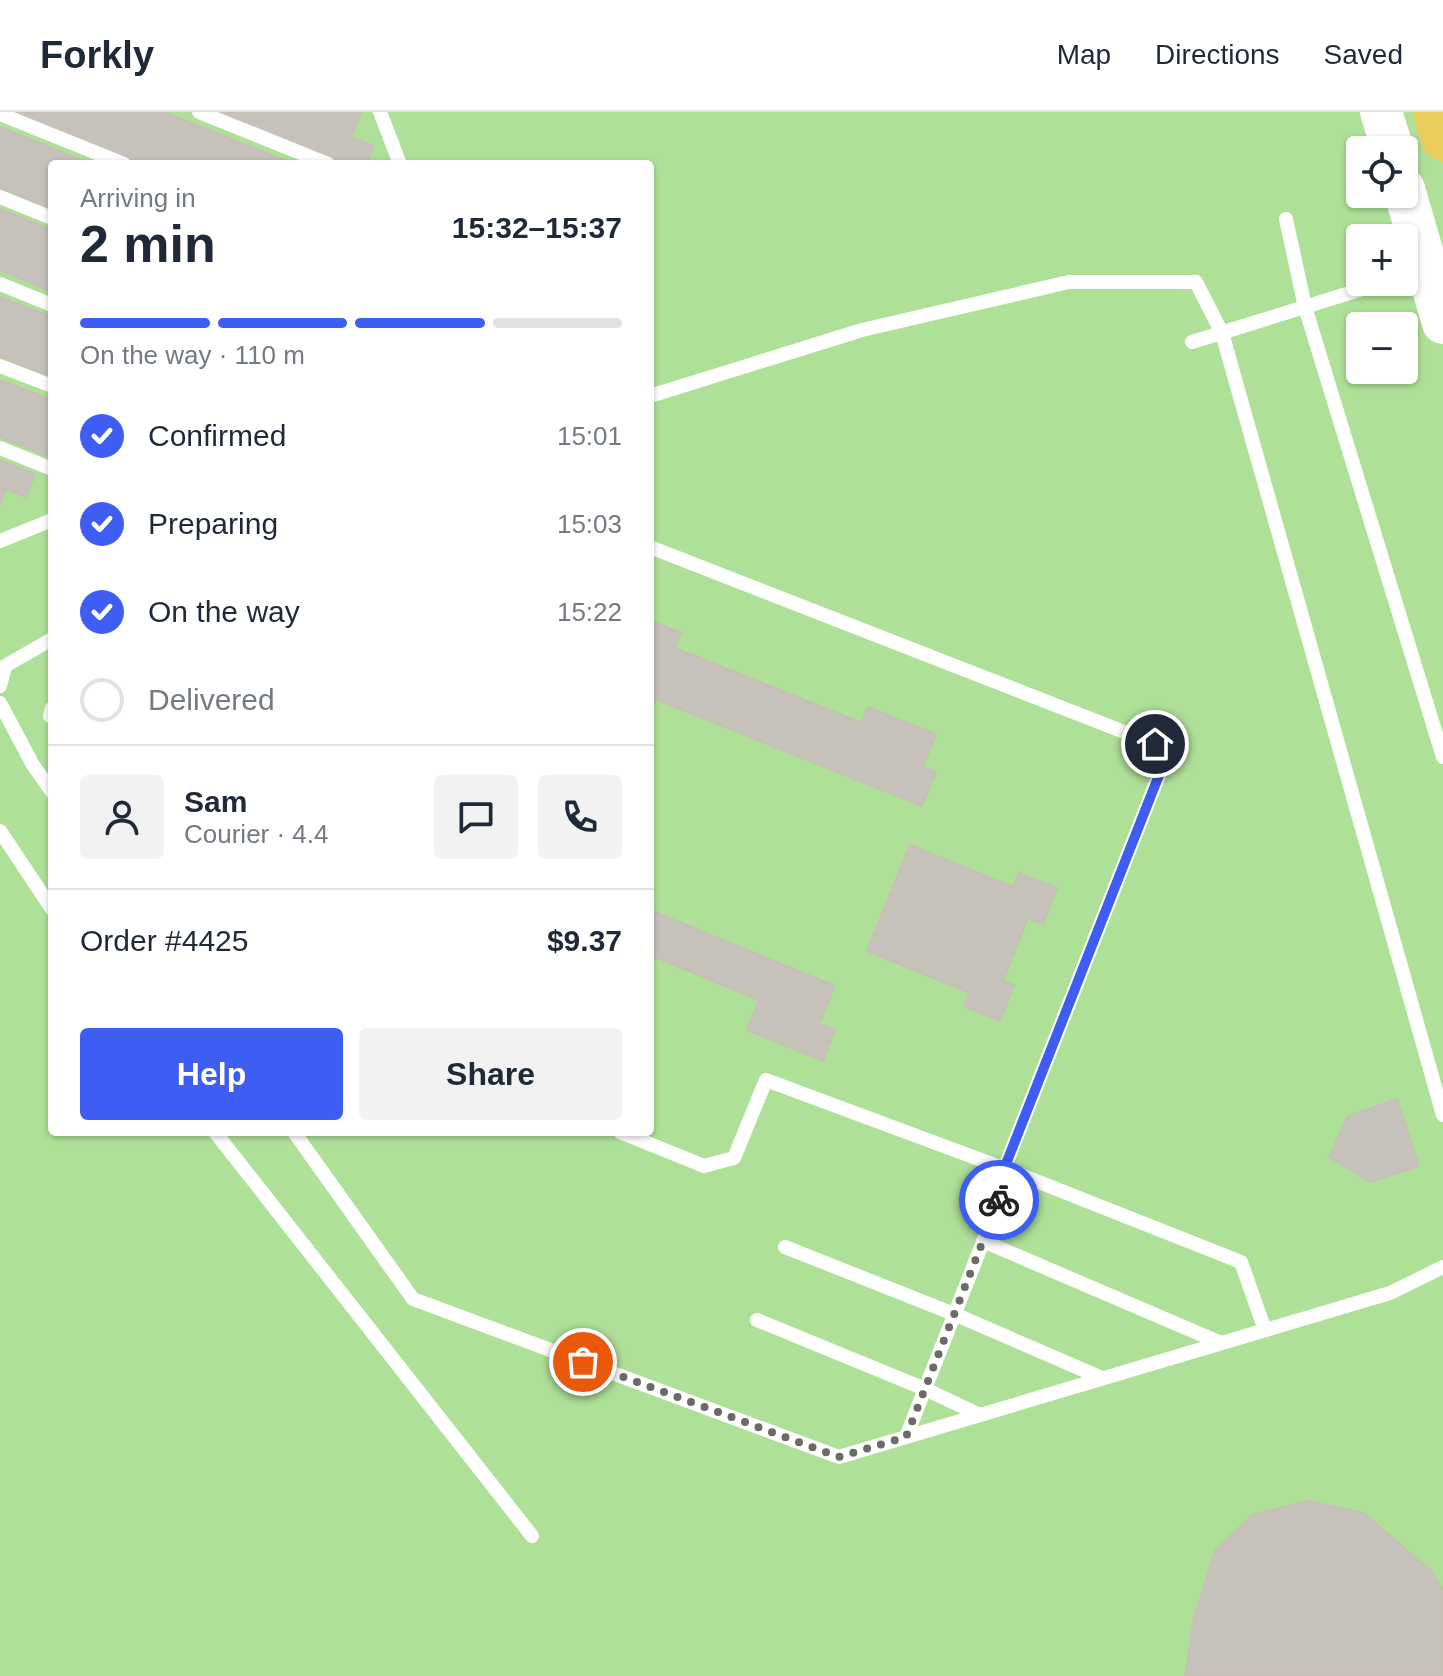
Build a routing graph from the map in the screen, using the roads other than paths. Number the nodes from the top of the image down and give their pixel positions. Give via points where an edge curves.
1 (199, 112) edge
2 (380, 112) edge
3 (1381, 112) edge
4 (1435, 112) edge
5 (0, 114) edge
6 (1389, 136) edge
7 (1443, 139) edge
8 (114, 160) edge
9 (318, 160) edge
10 (398, 160) edge
11 (0, 197) edge
12 (1408, 208) edge
13 (48, 216) edge
14 (1286, 219) dead end
15 (0, 284) edge
16 (1346, 294) edge
17 (48, 303) edge
18 (1305, 307) junction
19 (1443, 323) edge
20 (1222, 333) junction
21 (1192, 342) dead end
22 (0, 366) edge
23 (48, 384) edge
24 (654, 395) edge
25 (0, 448) edge
26 (48, 467) edge
27 (48, 521) edge
28 (4, 537) edge
29 (654, 549) edge
30 (48, 641) edge
31 (0, 686) edge
32 (0, 703) edge
33 (1443, 757) edge
34 (48, 786) edge
35 (0, 831) edge
36 (48, 903) edge
37 (1443, 1115) edge
38 (218, 1136) edge
39 (297, 1136) edge
40 (630, 1136) edge
41 (1008, 1170) junction
42 (983, 1241) junction
43 (785, 1247) dead end
44 (1443, 1267) edge
45 (954, 1314) junction
46 (757, 1320) dead end
47 (1265, 1330) junction
48 (1221, 1343) junction
49 (1102, 1378) junction
50 (925, 1389) junction
51 (980, 1415) junction
52 (906, 1437) junction
53 (532, 1536) dead end

1 - 9 lane
2 - 10 lane
3 - 6 main road
4 - 7 main road
5 - 8 lane
11 - 13 lane
12 - 19 main road via 1422,271
14 - 18 lane
15 - 17 lane
16 - 18 lane
18 - 20 lane
18 - 33 lane
20 - 21 lane
20 - 24 lane via 1196,282 1069,282 862,330
20 - 37 lane
22 - 23 lane
25 - 26 lane
27 - 28 lane
29 - 41 lane via 1155,744 1163,765
30 - 31 lane via 5,666
32 - 34 lane
35 - 36 lane
38 - 53 lane
39 - 52 lane via 413,1299 839,1457
40 - 41 lane via 704,1166 734,1158 766,1080
41 - 42 lane
41 - 47 lane via 1241,1262
42 - 45 lane
42 - 48 lane
43 - 45 lane
44 - 47 lane via 1390,1293
45 - 49 lane
45 - 50 lane
46 - 50 lane
47 - 48 lane
48 - 49 lane
49 - 51 lane
50 - 51 lane
50 - 52 lane
51 - 52 lane

